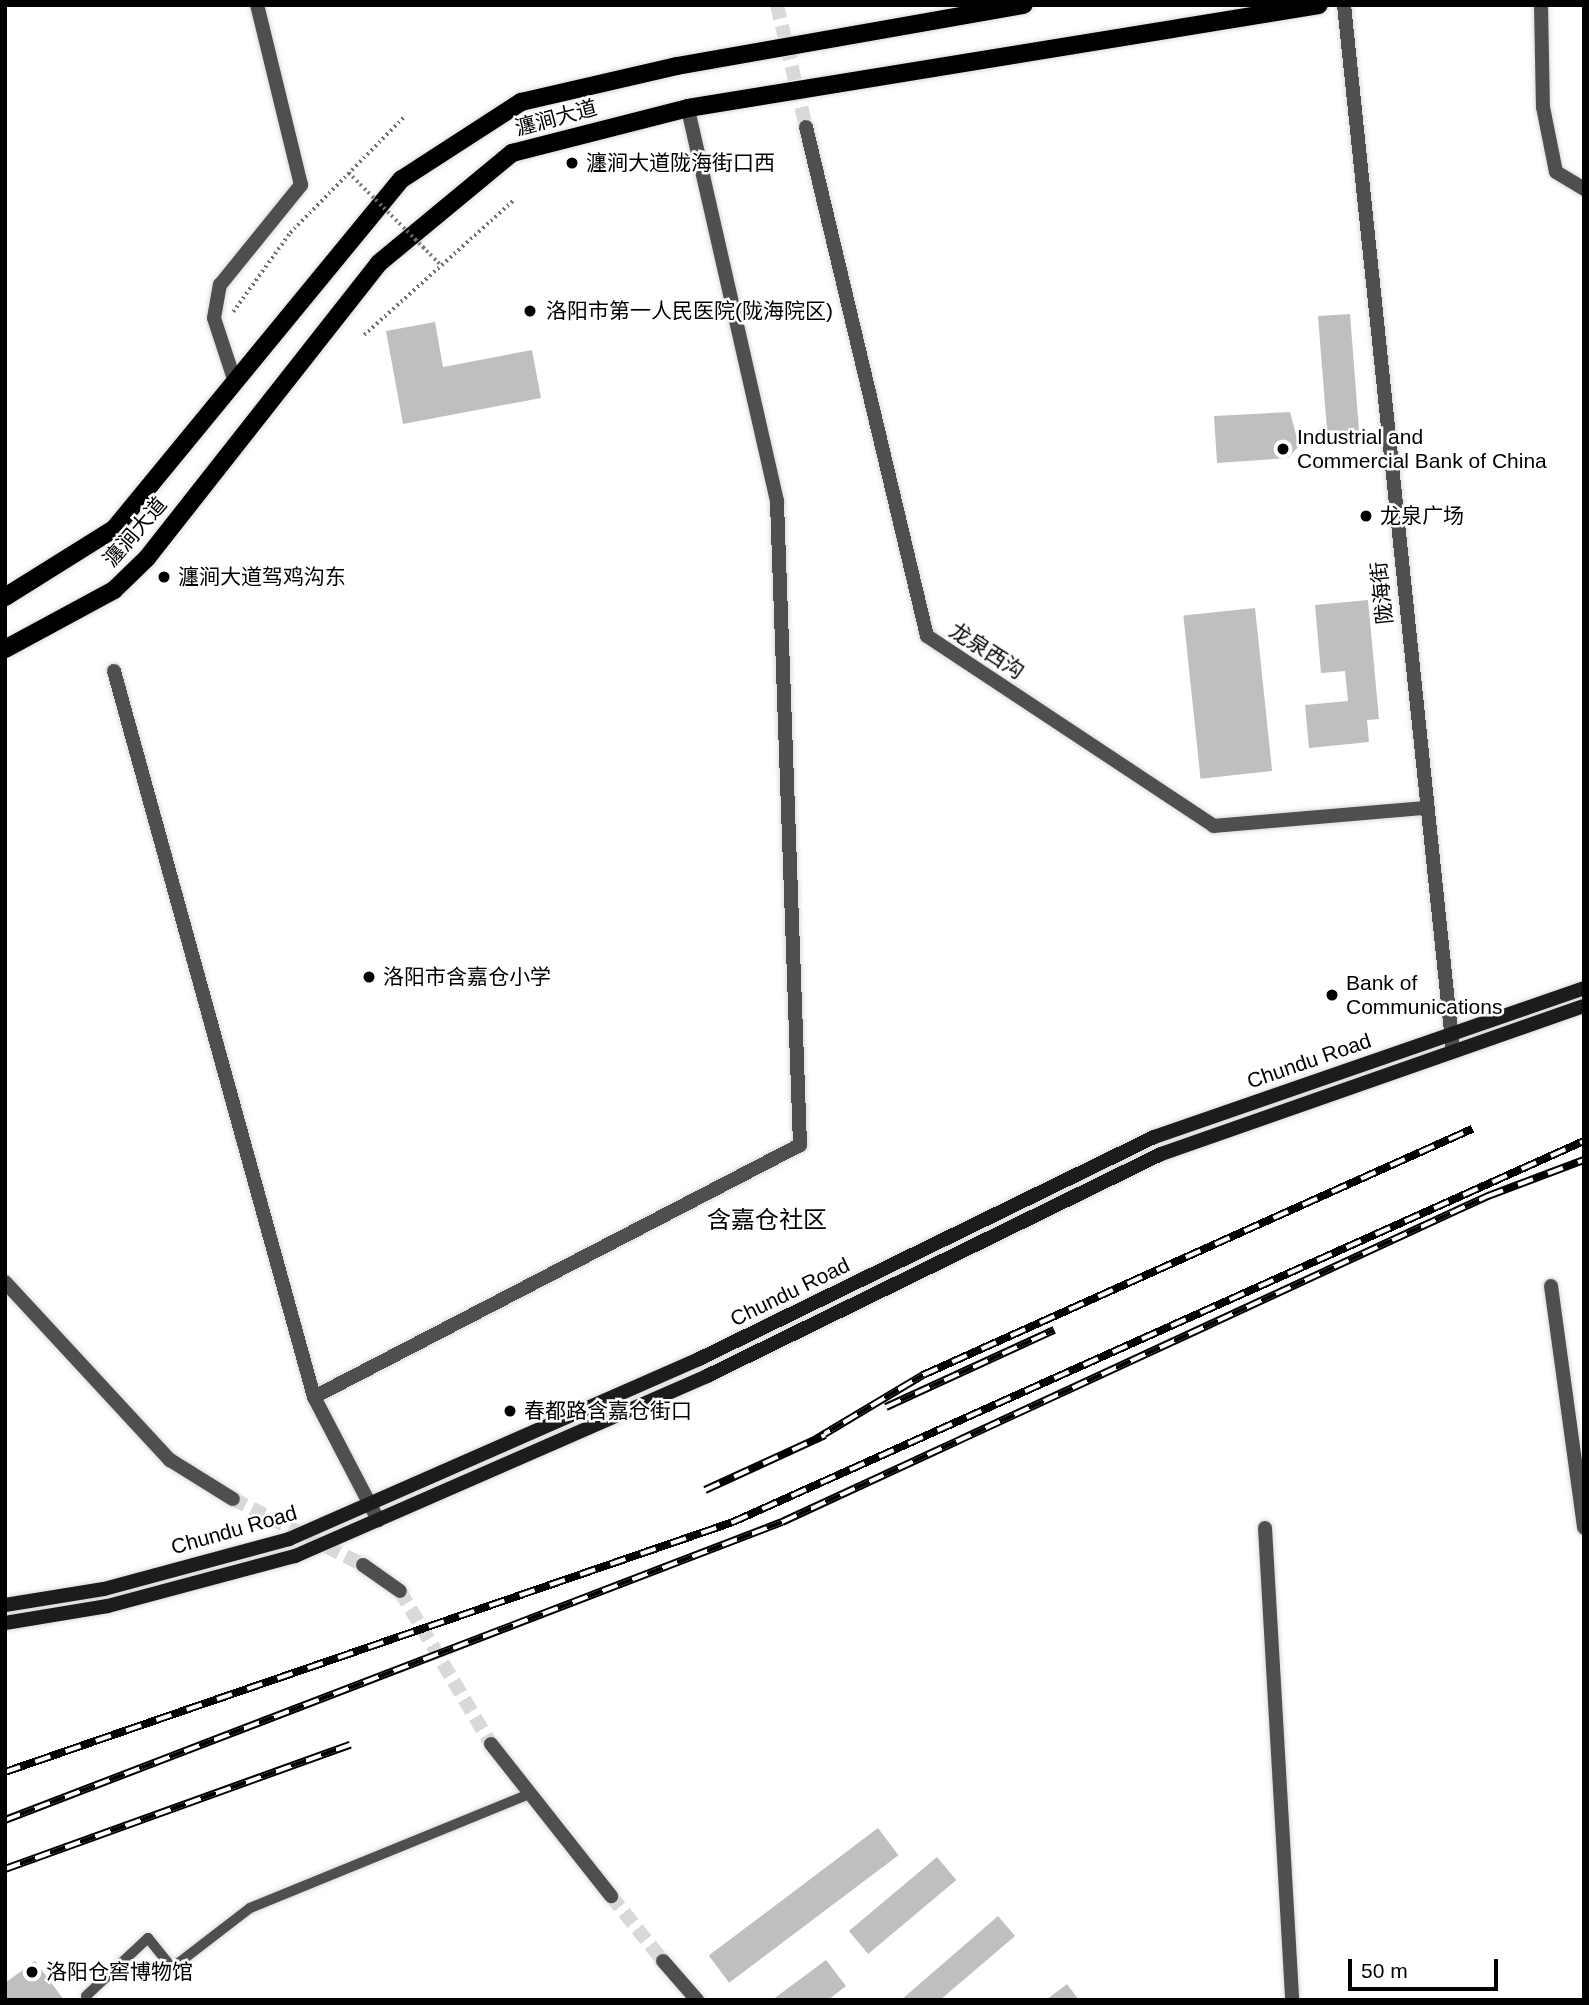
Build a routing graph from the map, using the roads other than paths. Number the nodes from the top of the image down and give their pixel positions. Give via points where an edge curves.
1 (257, 5) edge
2 (1024, 5) edge
3 (1319, 5) edge
4 (1344, 5) edge
5 (1541, 5) edge
6 (688, 108) junction
7 (806, 127) tunnel mouth
8 (1584, 189) edge
9 (235, 382) junction
10 (5, 597) edge
11 (5, 649) edge
12 (114, 671) dead end
13 (1424, 808) junction
14 (1584, 988) edge
15 (1584, 1006) edge
16 (1447, 1035) junction
17 (1453, 1050) junction
18 (5, 1282) edge
19 (1551, 1286) dead end
20 (314, 1397) junction
21 (233, 1499) tunnel mouth
22 (371, 1503) junction
23 (378, 1520) junction
24 (1265, 1528) dead end
25 (1584, 1528) edge
26 (363, 1565) tunnel mouth
27 (400, 1591) tunnel mouth
28 (5, 1605) edge
29 (5, 1623) edge
30 (491, 1744) tunnel mouth
31 (530, 1794) junction
32 (611, 1896) tunnel mouth
33 (663, 1961) tunnel mouth
34 (86, 1996) dead end
35 (697, 2000) edge
36 (1292, 2000) edge

1 - 9 street via 301,186 220,285 214,318
2 - 9 main road, 瀍涧大道 via 677,66 521,102 402,179
3 - 6 main road, 瀍涧大道
4 - 13 street, 陇海街
5 - 8 street via 1543,107 1556,172
6 - 11 main road, 瀍涧大道 via 512,153 379,263 147,558 114,590
6 - 20 street via 776,501 800,1145
7 - 13 street, 龙泉西沟 via 927,636 1214,825
9 - 10 main road, 瀍涧大道 via 114,529
12 - 20 street
13 - 16 street, 陇海街
14 - 16 main road, Chundu Road
15 - 17 main road, Chundu Road
16 - 17 street, 陇海街
16 - 22 main road, Chundu Road via 1154,1137 699,1359
17 - 23 main road, Chundu Road via 1161,1154 707,1376
18 - 21 street via 170,1460
19 - 25 street
20 - 22 street
22 - 23 street
22 - 28 main road, Chundu Road via 276,1543 104,1589
23 - 29 main road, Chundu Road via 295,1556 108,1606
24 - 36 street
26 - 27 street
30 - 31 street
31 - 32 street
31 - 34 lane via 250,1908 172,1968 148,1938
33 - 35 street

